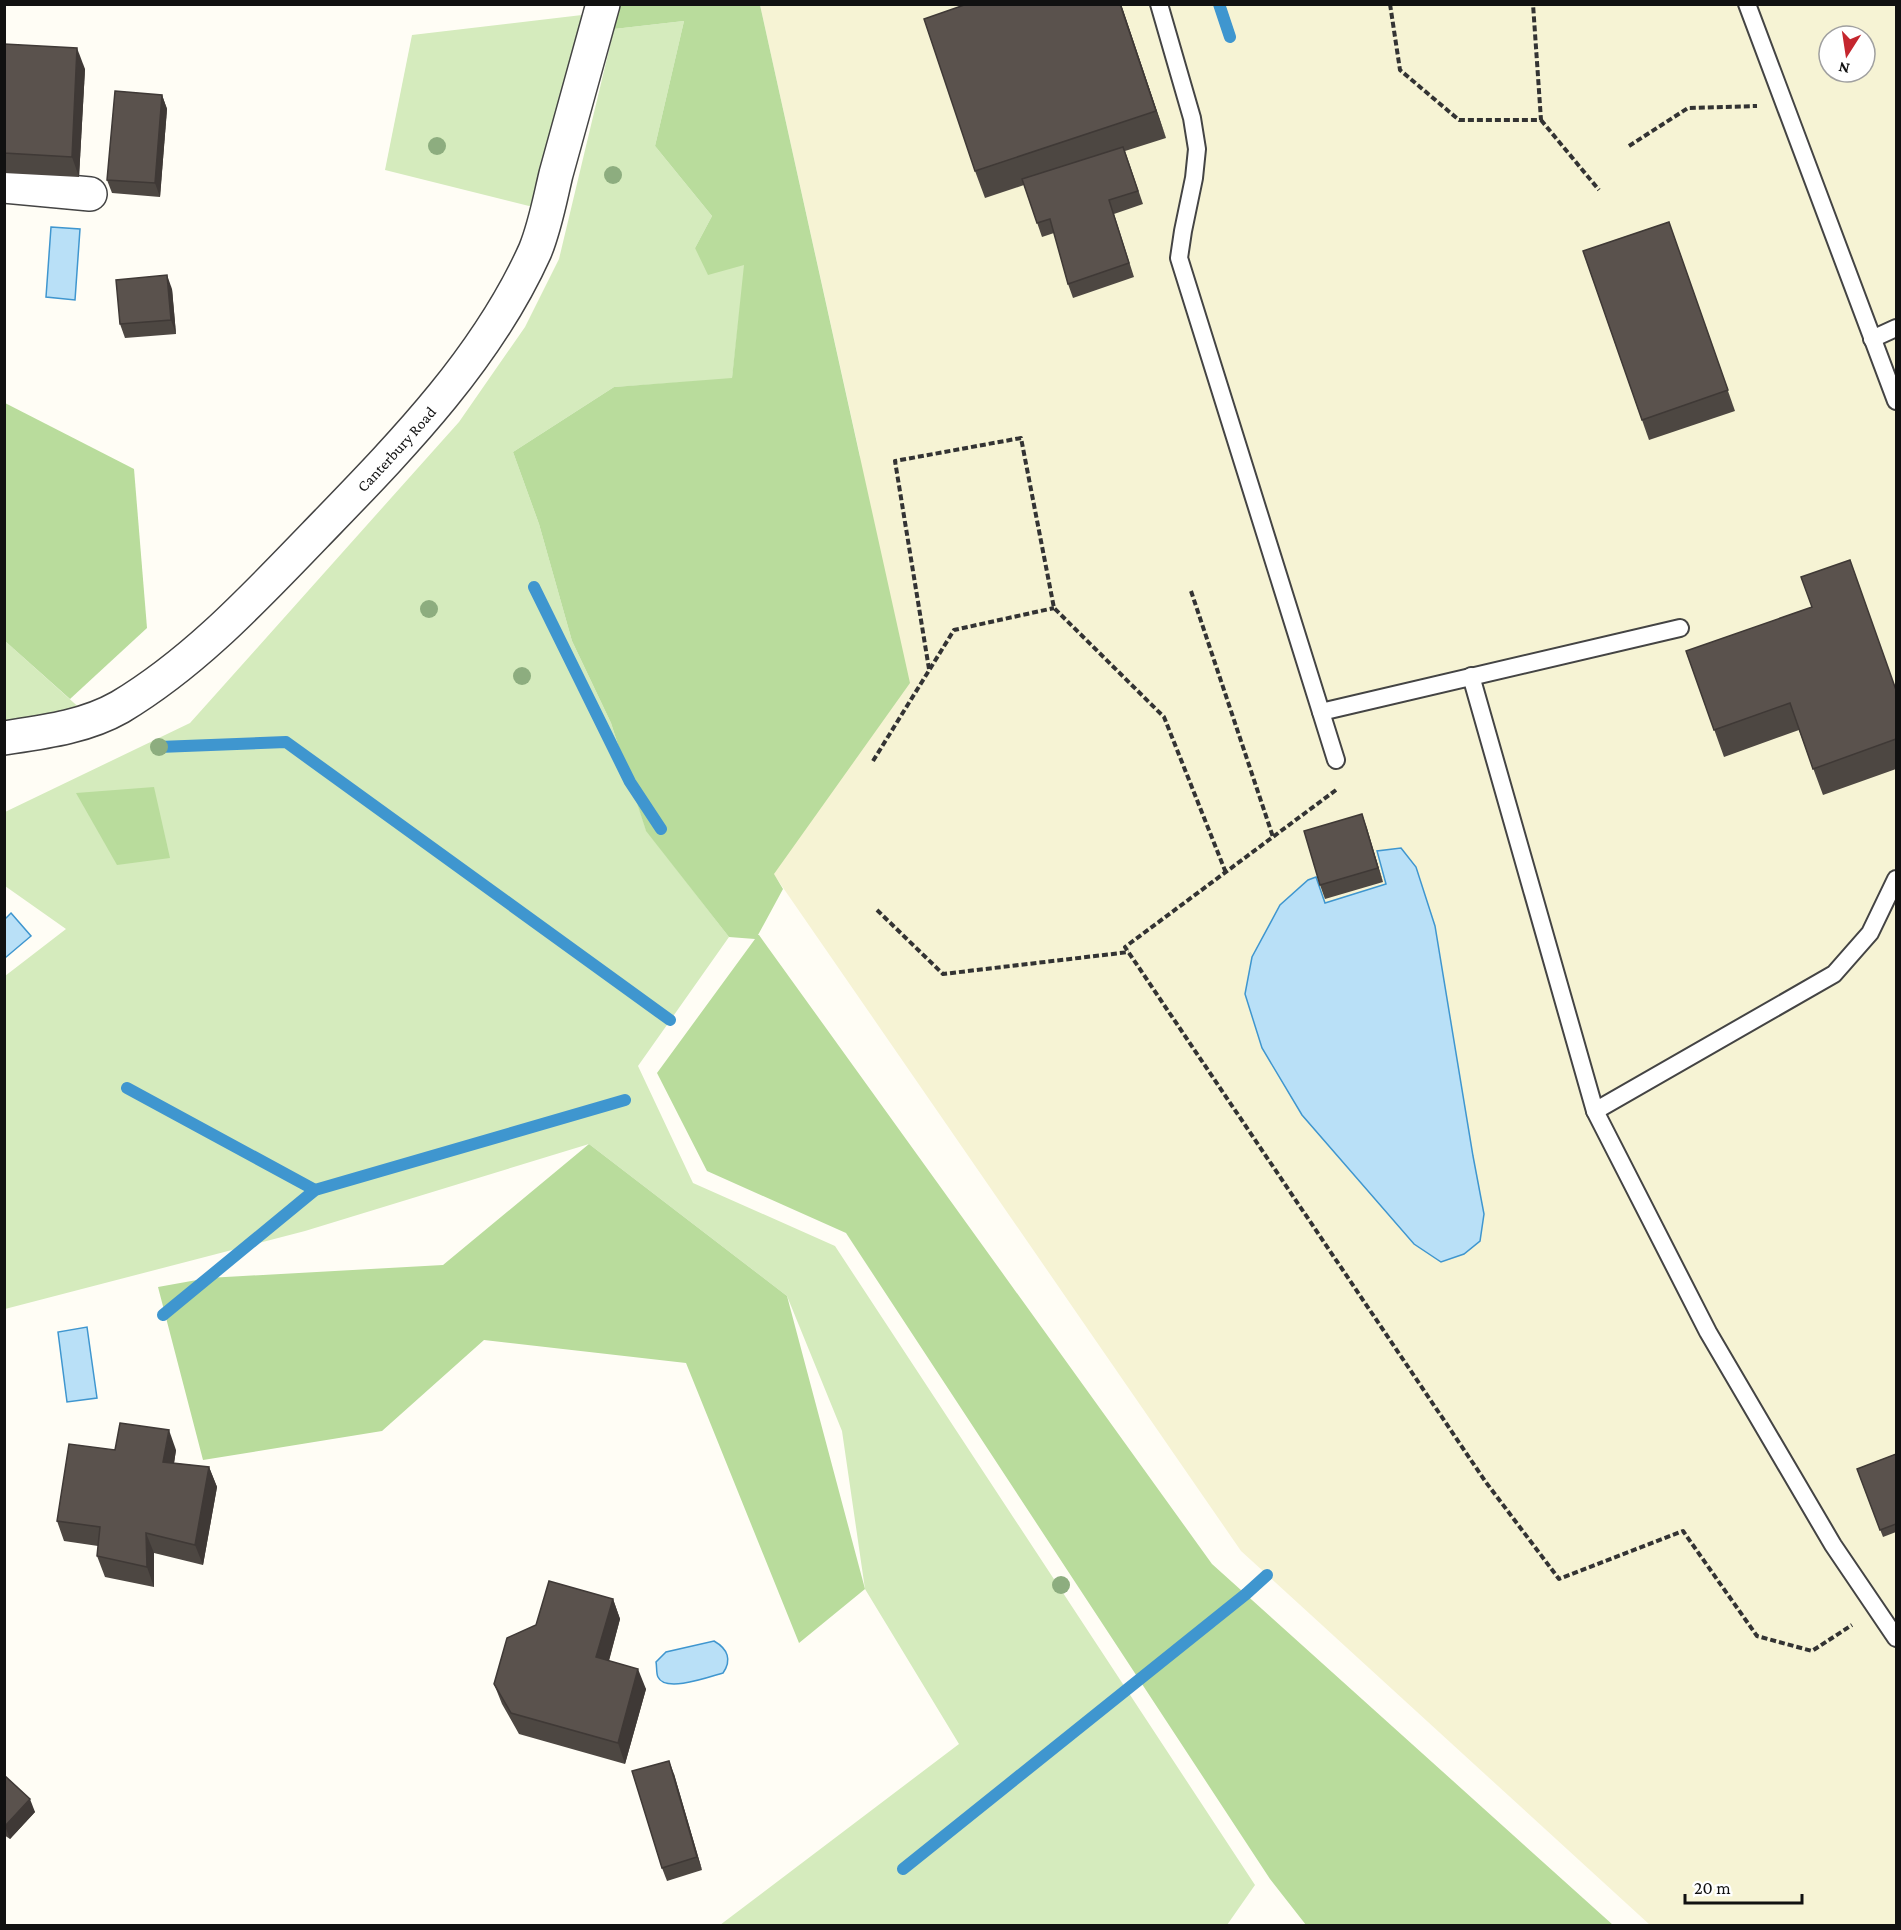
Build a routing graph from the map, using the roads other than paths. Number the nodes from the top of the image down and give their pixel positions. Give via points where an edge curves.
1 (603, 4) edge
2 (1159, 4) edge
3 (1747, 4) edge
4 (4, 186) edge
5 (90, 194) dead end
6 (1896, 328) edge
7 (1872, 339) junction
8 (1896, 401) edge
9 (1680, 628) dead end
10 (1472, 676) junction
11 (1321, 712) junction
12 (4, 738) edge
13 (1336, 760) road end
14 (1896, 879) edge
15 (1594, 1111) junction
16 (1896, 1638) edge

1 - 12 street, Canterbury Road via 536,249 501,315 406,440 236,617 170,673 93,720
2 - 11 lane via 1192,118 1197,149 1179,258
3 - 7 lane
4 - 5 street
6 - 7 lane
7 - 8 lane
9 - 10 lane
10 - 11 lane
10 - 15 lane
11 - 13 lane
14 - 15 lane via 1870,933 1834,974
15 - 16 lane via 1708,1332 1833,1545

